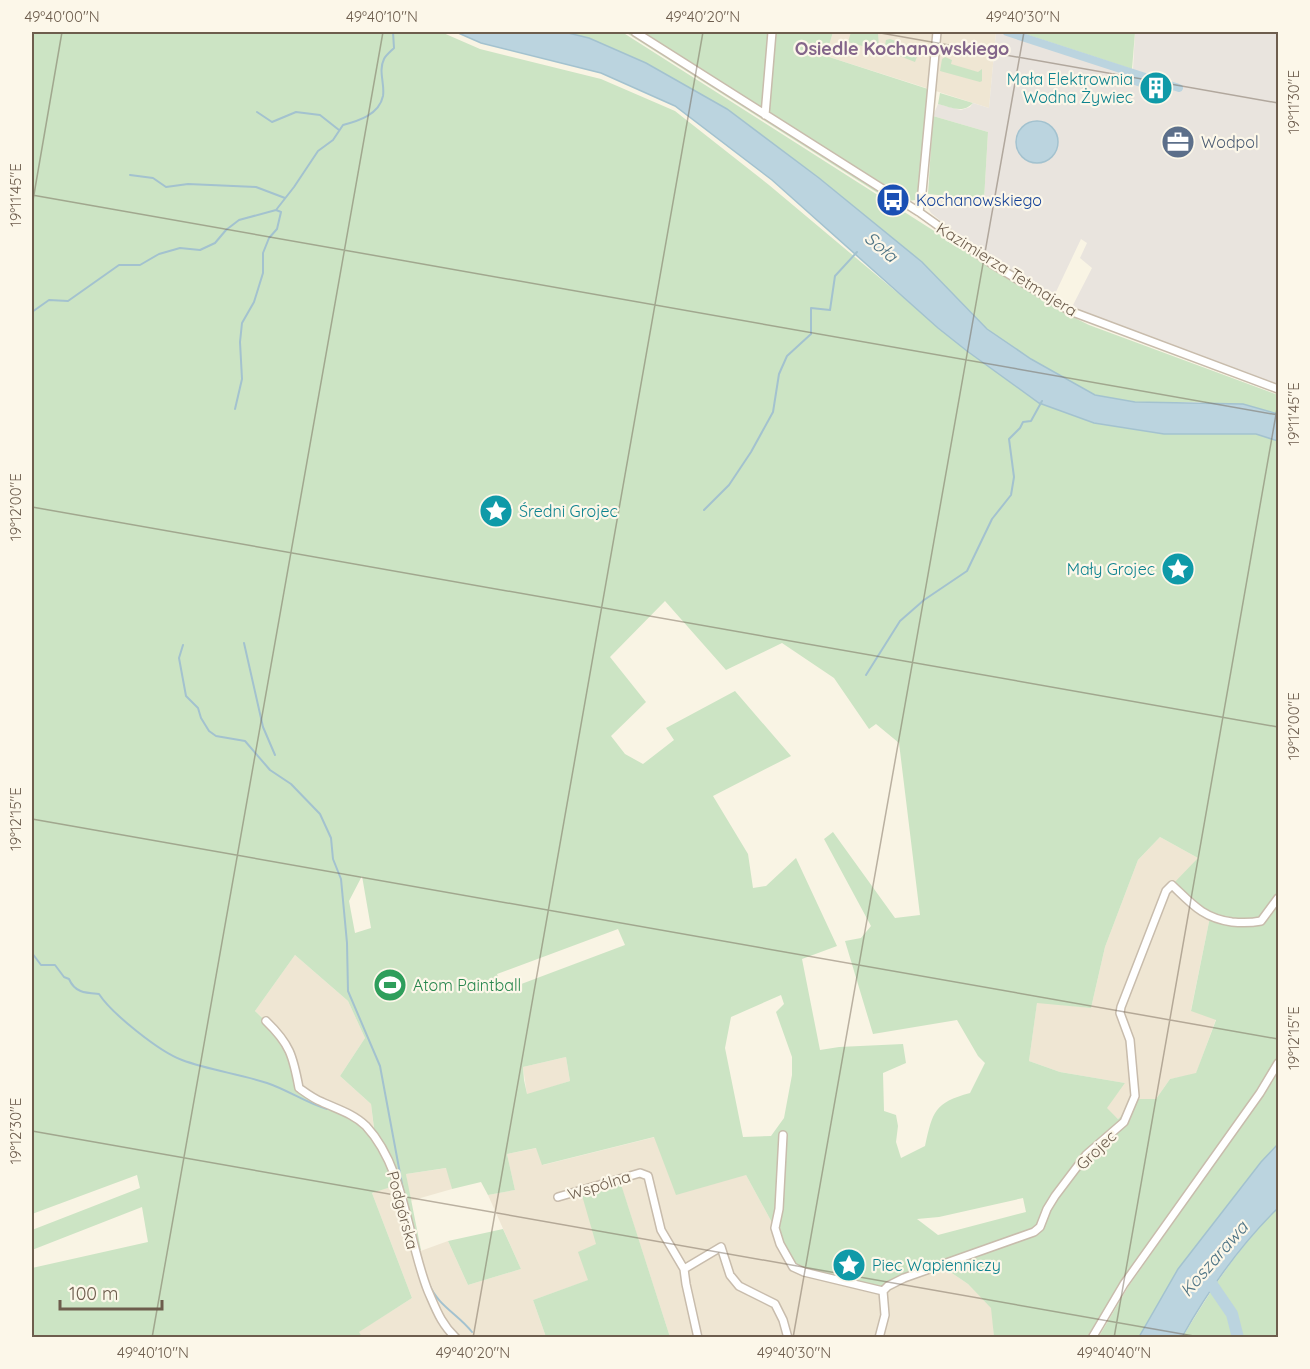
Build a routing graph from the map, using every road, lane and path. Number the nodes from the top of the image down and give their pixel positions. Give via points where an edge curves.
1 (635, 32) edge
2 (772, 32) edge
3 (937, 32) edge
4 (765, 115) junction
5 (919, 212) junction
6 (1278, 389) edge
7 (1278, 898) edge
8 (266, 1021) dead end
9 (1278, 1063) edge
10 (783, 1135) dead end
11 (558, 1197) dead end
12 (684, 1269) junction
13 (883, 1291) junction
14 (456, 1338) edge
15 (698, 1338) edge
16 (788, 1338) edge
17 (879, 1338) edge
18 (1092, 1338) edge

1 - 4 street, Kazimierza Tetmajera
2 - 4 street
3 - 5 street
4 - 5 street, Kazimierza Tetmajera
5 - 6 street, Kazimierza Tetmajera via 992,264 1070,311
7 - 13 street, Grojec via 1261,921 1234,922 1203,914 1172,885 1166,891 1121,1007 1130,1040 1135,1088 1124,1122 1086,1155 1055,1196 1034,1233 904,1278
8 - 14 street, Podgórska via 283,1038 299,1088 363,1124 389,1159 420,1271 439,1317
9 - 18 street via 1124,1284
10 - 13 street via 775,1228 793,1267
11 - 12 street, Wspólna via 646,1173 660,1230
12 - 15 street, Wspólna
12 - 16 street via 721,1247 730,1275 739,1286 775,1304
13 - 17 street via 885,1315

